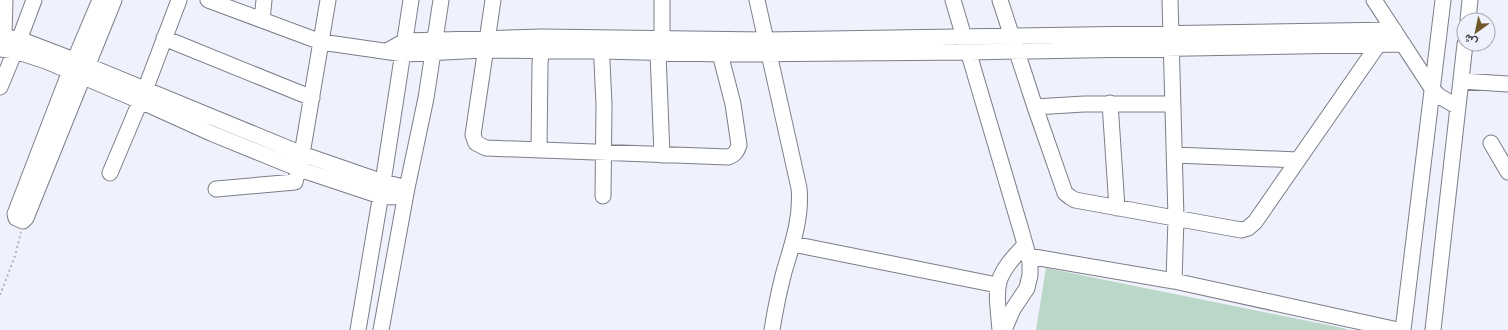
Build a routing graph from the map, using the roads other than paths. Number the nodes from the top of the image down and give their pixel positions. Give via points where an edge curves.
1 (5, 0) edge
2 (34, 0) edge
3 (100, 0) edge
4 (114, 0) edge
5 (179, 0) edge
6 (208, 0) edge
7 (264, 0) edge
8 (328, 0) edge
9 (411, 0) edge
10 (441, 0) edge
11 (493, 0) edge
12 (662, 0) edge
13 (757, 0) edge
14 (954, 0) edge
15 (1000, 0) edge
16 (1170, 0) edge
17 (1374, 0) edge
18 (1443, 0) edge
19 (1470, 0) edge
20 (1469, 12) edge
21 (262, 20) junction
22 (1394, 30) junction
23 (164, 38) junction
24 (1255, 39) junction
25 (1172, 40) junction
26 (321, 42) junction
27 (541, 43) junction
28 (1014, 43) junction
29 (7, 44) edge
30 (486, 44) junction
31 (601, 44) junction
32 (1403, 44) junction
33 (967, 45) junction
34 (1378, 45) junction
35 (434, 46) junction
36 (660, 46) junction
37 (718, 47) junction
38 (768, 47) junction
39 (404, 48) junction
40 (1464, 52) edge
41 (79, 68) junction
42 (1460, 81) junction
43 (1508, 84) edge
44 (0, 87) edge
45 (1433, 90) junction
46 (143, 95) junction
47 (312, 98) junction
48 (1110, 103) junction
49 (1172, 104) junction
50 (1035, 107) junction
51 (1458, 107) junction
52 (1491, 143) dead end
53 (539, 150) junction
54 (604, 153) junction
55 (302, 154) junction
56 (662, 155) junction
57 (1175, 155) junction
58 (1298, 160) junction
59 (299, 169) junction
60 (1508, 172) edge
61 (110, 173) dead end
62 (407, 188) junction
63 (216, 189) dead end
64 (382, 189) junction
65 (603, 196) dead end
66 (1117, 208) junction
67 (1176, 218) junction
68 (23, 221) road end
69 (792, 244) junction
70 (1026, 251) junction
71 (1174, 281) junction
72 (998, 285) junction
73 (1390, 329) edge
74 (358, 330) edge
75 (381, 330) edge
76 (772, 330) edge
77 (1000, 330) edge
78 (1004, 330) edge
79 (1403, 330) edge
80 (1433, 330) edge

1 - 29 street
2 - 29 street
3 - 41 street
4 - 41 street
5 - 23 street
6 - 21 street
7 - 21 street
8 - 26 street
9 - 39 street
10 - 35 street
11 - 30 street
12 - 36 street
13 - 38 street
14 - 33 street
15 - 28 street
16 - 25 street
17 - 22 street
18 - 45 street
19 - 20 street
21 - 26 street
22 - 24 street
22 - 32 street
23 - 46 street
23 - 47 street
24 - 25 street
24 - 34 street
25 - 28 street
25 - 49 street
26 - 39 street via 387,51
26 - 47 street
27 - 30 street
27 - 31 street
27 - 53 street
28 - 33 street
28 - 50 street
29 - 41 street
29 - 44 street
30 - 35 street
30 - 53 street via 474,139 486,148
31 - 36 street
31 - 54 street
32 - 34 street
32 - 45 street
33 - 38 street
33 - 70 street
34 - 58 street
35 - 39 street
35 - 62 street
36 - 37 street
36 - 56 street
37 - 38 street
37 - 56 street via 733,104 737,151 728,157
38 - 69 street via 799,188 800,208
39 - 64 street
40 - 42 street
41 - 46 street
41 - 68 street via 15,214 16,218
42 - 43 street
42 - 51 street
45 - 51 street
45 - 79 street
46 - 55 street
46 - 59 street via 213,134
46 - 61 street
47 - 55 street
48 - 49 street
48 - 50 street
48 - 66 street
49 - 57 street
50 - 66 street via 1067,196 1075,200
51 - 80 street
52 - 60 street
53 - 54 street
54 - 56 street
54 - 65 street
55 - 59 street
55 - 64 street
57 - 58 street
57 - 67 street
58 - 67 street via 1255,222 1248,228 1240,230
59 - 63 street via 297,179 292,183
59 - 64 street
62 - 64 street via 403,194 396,197
62 - 75 street
64 - 74 street
66 - 67 street
67 - 71 street
69 - 72 street
69 - 76 street
70 - 71 street
70 - 72 street via 1007,264
70 - 78 street via 1031,269 1029,282
71 - 73 street
72 - 77 street

